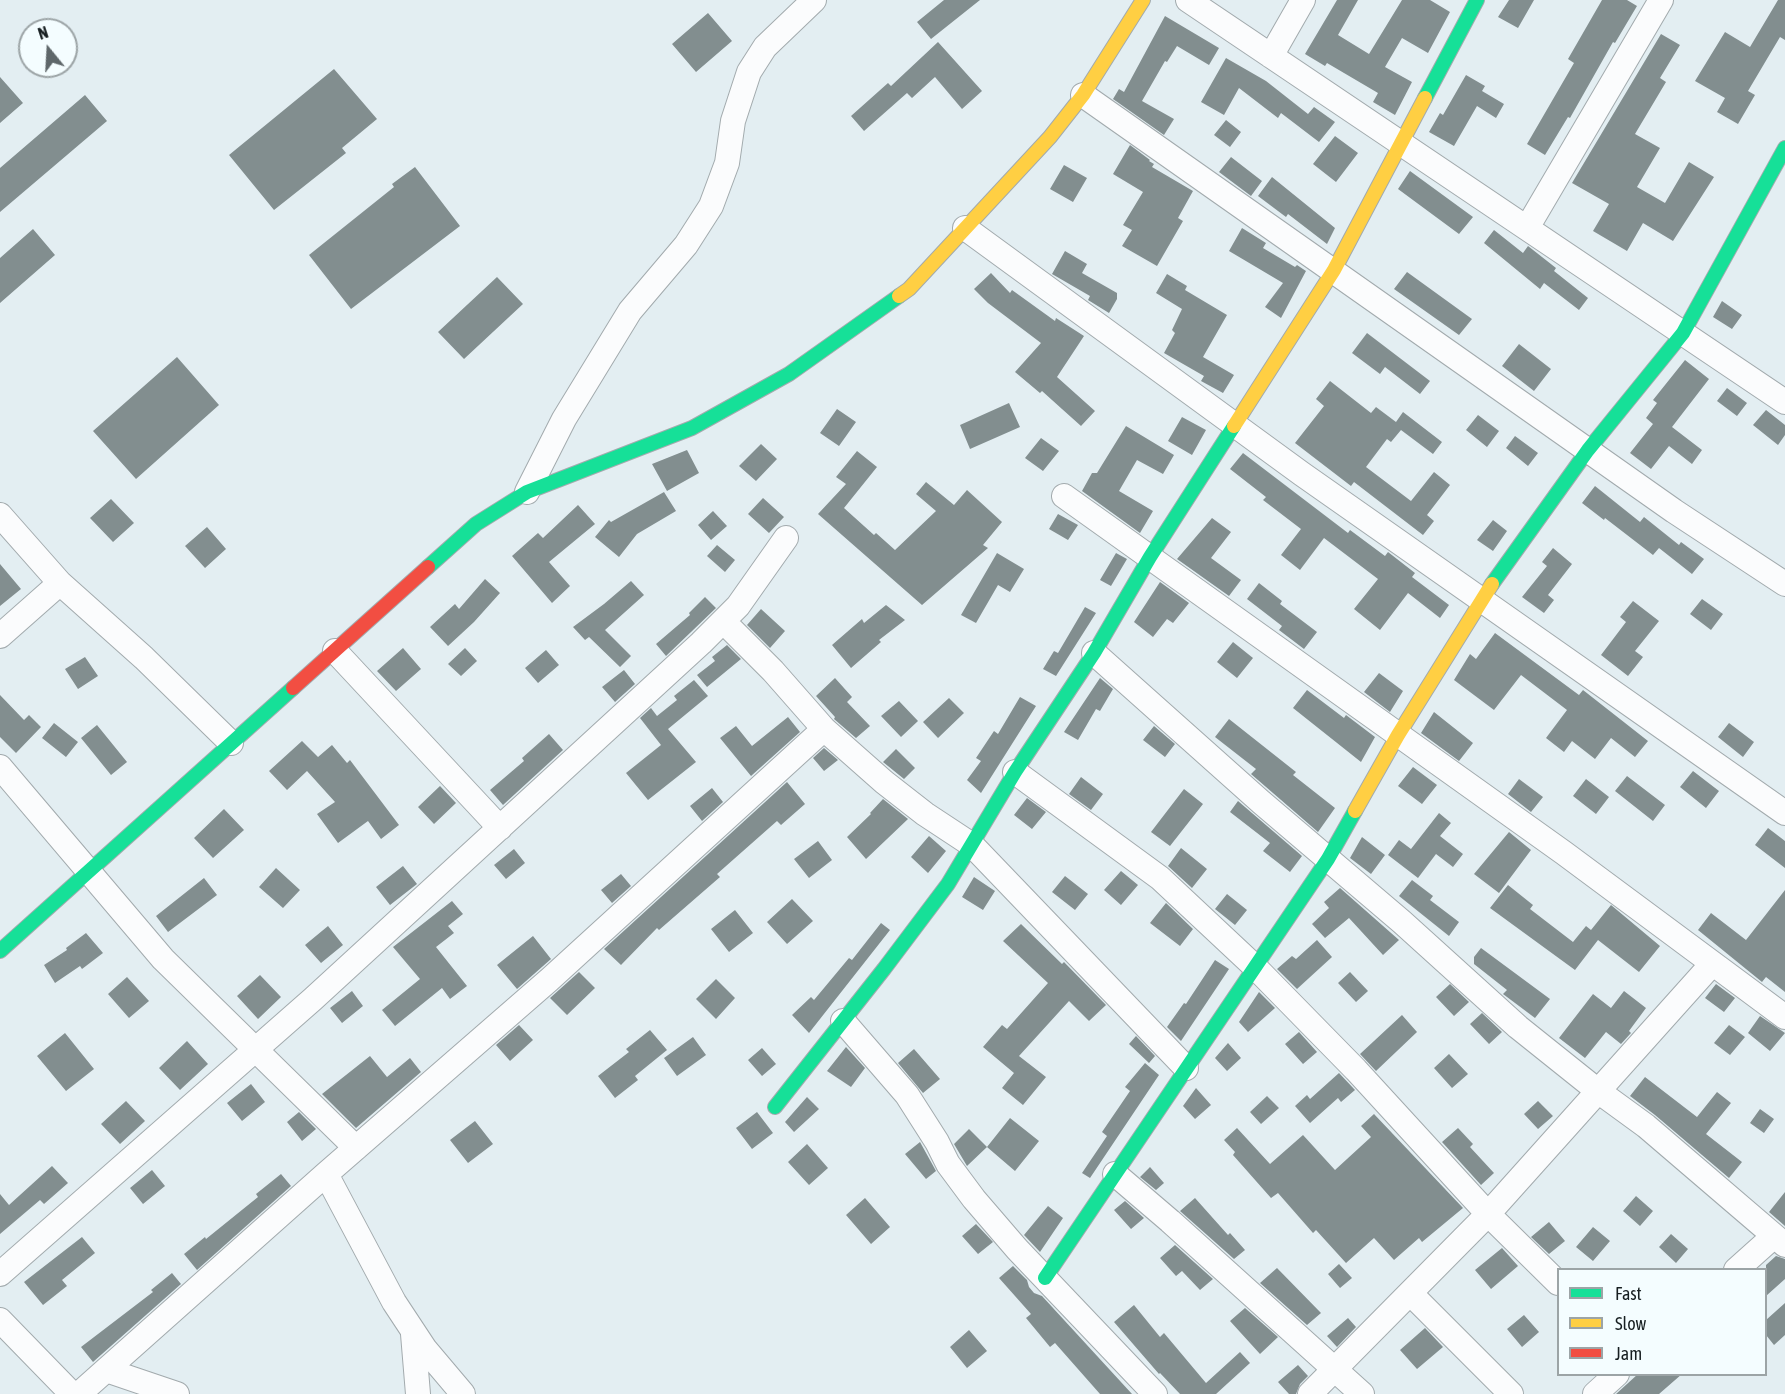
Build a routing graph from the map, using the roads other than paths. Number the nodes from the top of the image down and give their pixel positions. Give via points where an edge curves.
1 (814, 0) edge
2 (1143, 0) edge
3 (1188, 0) edge
4 (1303, 0) edge
5 (1477, 0) edge
6 (1661, 0) edge
7 (1271, 56) junction
8 (1083, 95) junction
9 (1401, 144) junction
10 (1785, 148) edge
11 (965, 228) junction
12 (1527, 228) junction
13 (1334, 270) junction
14 (1683, 333) junction
15 (1785, 402) edge
16 (1235, 425) junction
17 (1588, 450) junction
18 (527, 492) junction
19 (1064, 496) dead end
20 (0, 515) edge
21 (786, 538) dead end
22 (1150, 557) junction
23 (60, 583) junction
24 (1785, 584) edge
25 (1481, 600) junction
26 (723, 621) junction
27 (0, 636) edge
28 (335, 651) junction
29 (1094, 653) junction
30 (824, 729) junction
31 (1398, 735) junction
32 (231, 743) junction
33 (0, 767) edge
34 (1015, 772) junction
35 (1785, 813) edge
36 (500, 828) junction
37 (972, 845) junction
38 (1328, 859) junction
39 (90, 871) junction
40 (0, 951) edge
41 (1712, 964) junction
42 (1254, 966) junction
43 (1785, 1017) edge
44 (843, 1021) junction
45 (257, 1049) junction
46 (1186, 1068) junction
47 (1598, 1091) junction
48 (775, 1107) dead end
49 (356, 1148) junction
50 (326, 1174) junction
51 (1115, 1174) junction
52 (1488, 1214) junction
53 (1779, 1240) edge
54 (1737, 1268) edge
55 (0, 1275) edge
56 (1045, 1278) junction
57 (1557, 1282) edge
58 (1410, 1293) junction
59 (0, 1320) edge
60 (413, 1332) junction
61 (1336, 1368) junction
62 (105, 1370) junction
63 (1615, 1376) edge
64 (72, 1394) edge
65 (79, 1394) edge
66 (177, 1394) edge
67 (418, 1394) edge
68 (463, 1394) edge
69 (1155, 1394) edge
70 (1310, 1394) edge
71 (1362, 1394) edge
72 (1511, 1394) edge
73 (1595, 1394) edge

1 - 18 street via 765,47 749,72 733,121 727,163 711,206 686,244 630,311 564,419
2 - 8 street
3 - 7 street
4 - 7 street
5 - 9 street
6 - 12 street
7 - 9 street
8 - 11 street via 1050,137
8 - 13 street
9 - 12 street
9 - 13 street
10 - 14 street
11 - 16 street
11 - 18 street via 909,289 789,374 692,428
12 - 14 street
13 - 16 street
13 - 17 street
14 - 15 street
14 - 17 street
16 - 22 street
16 - 25 street
17 - 24 street
17 - 25 street
18 - 28 street via 476,524
19 - 22 street
20 - 23 street
21 - 26 street
22 - 29 street
22 - 31 street
23 - 27 street
23 - 32 street
25 - 31 street
25 - 35 street
26 - 30 street
26 - 36 street
28 - 32 street
28 - 36 street
29 - 34 street
29 - 38 street
30 - 37 street via 884,782
30 - 49 street via 549,980
31 - 38 street
31 - 41 street
32 - 39 street
33 - 39 street
34 - 37 street
34 - 42 street via 1160,878
36 - 45 street
37 - 44 street via 948,884
37 - 46 street
38 - 42 street
38 - 47 street via 1518,1027
39 - 40 street
39 - 45 street via 163,959
41 - 43 street
41 - 47 street
42 - 46 street
42 - 52 street
44 - 48 street
44 - 56 street via 907,1095 974,1199
45 - 49 street
45 - 55 street
46 - 51 street
47 - 52 street
47 - 53 street via 1646,1126
49 - 50 street
50 - 60 street
50 - 62 street
51 - 56 street
51 - 61 street
52 - 57 street
52 - 58 street
53 - 54 street
56 - 69 street
58 - 61 street
58 - 72 street
59 - 64 street
60 - 67 street
60 - 68 street
61 - 70 street
61 - 71 street
62 - 65 street
62 - 66 street
63 - 73 street

